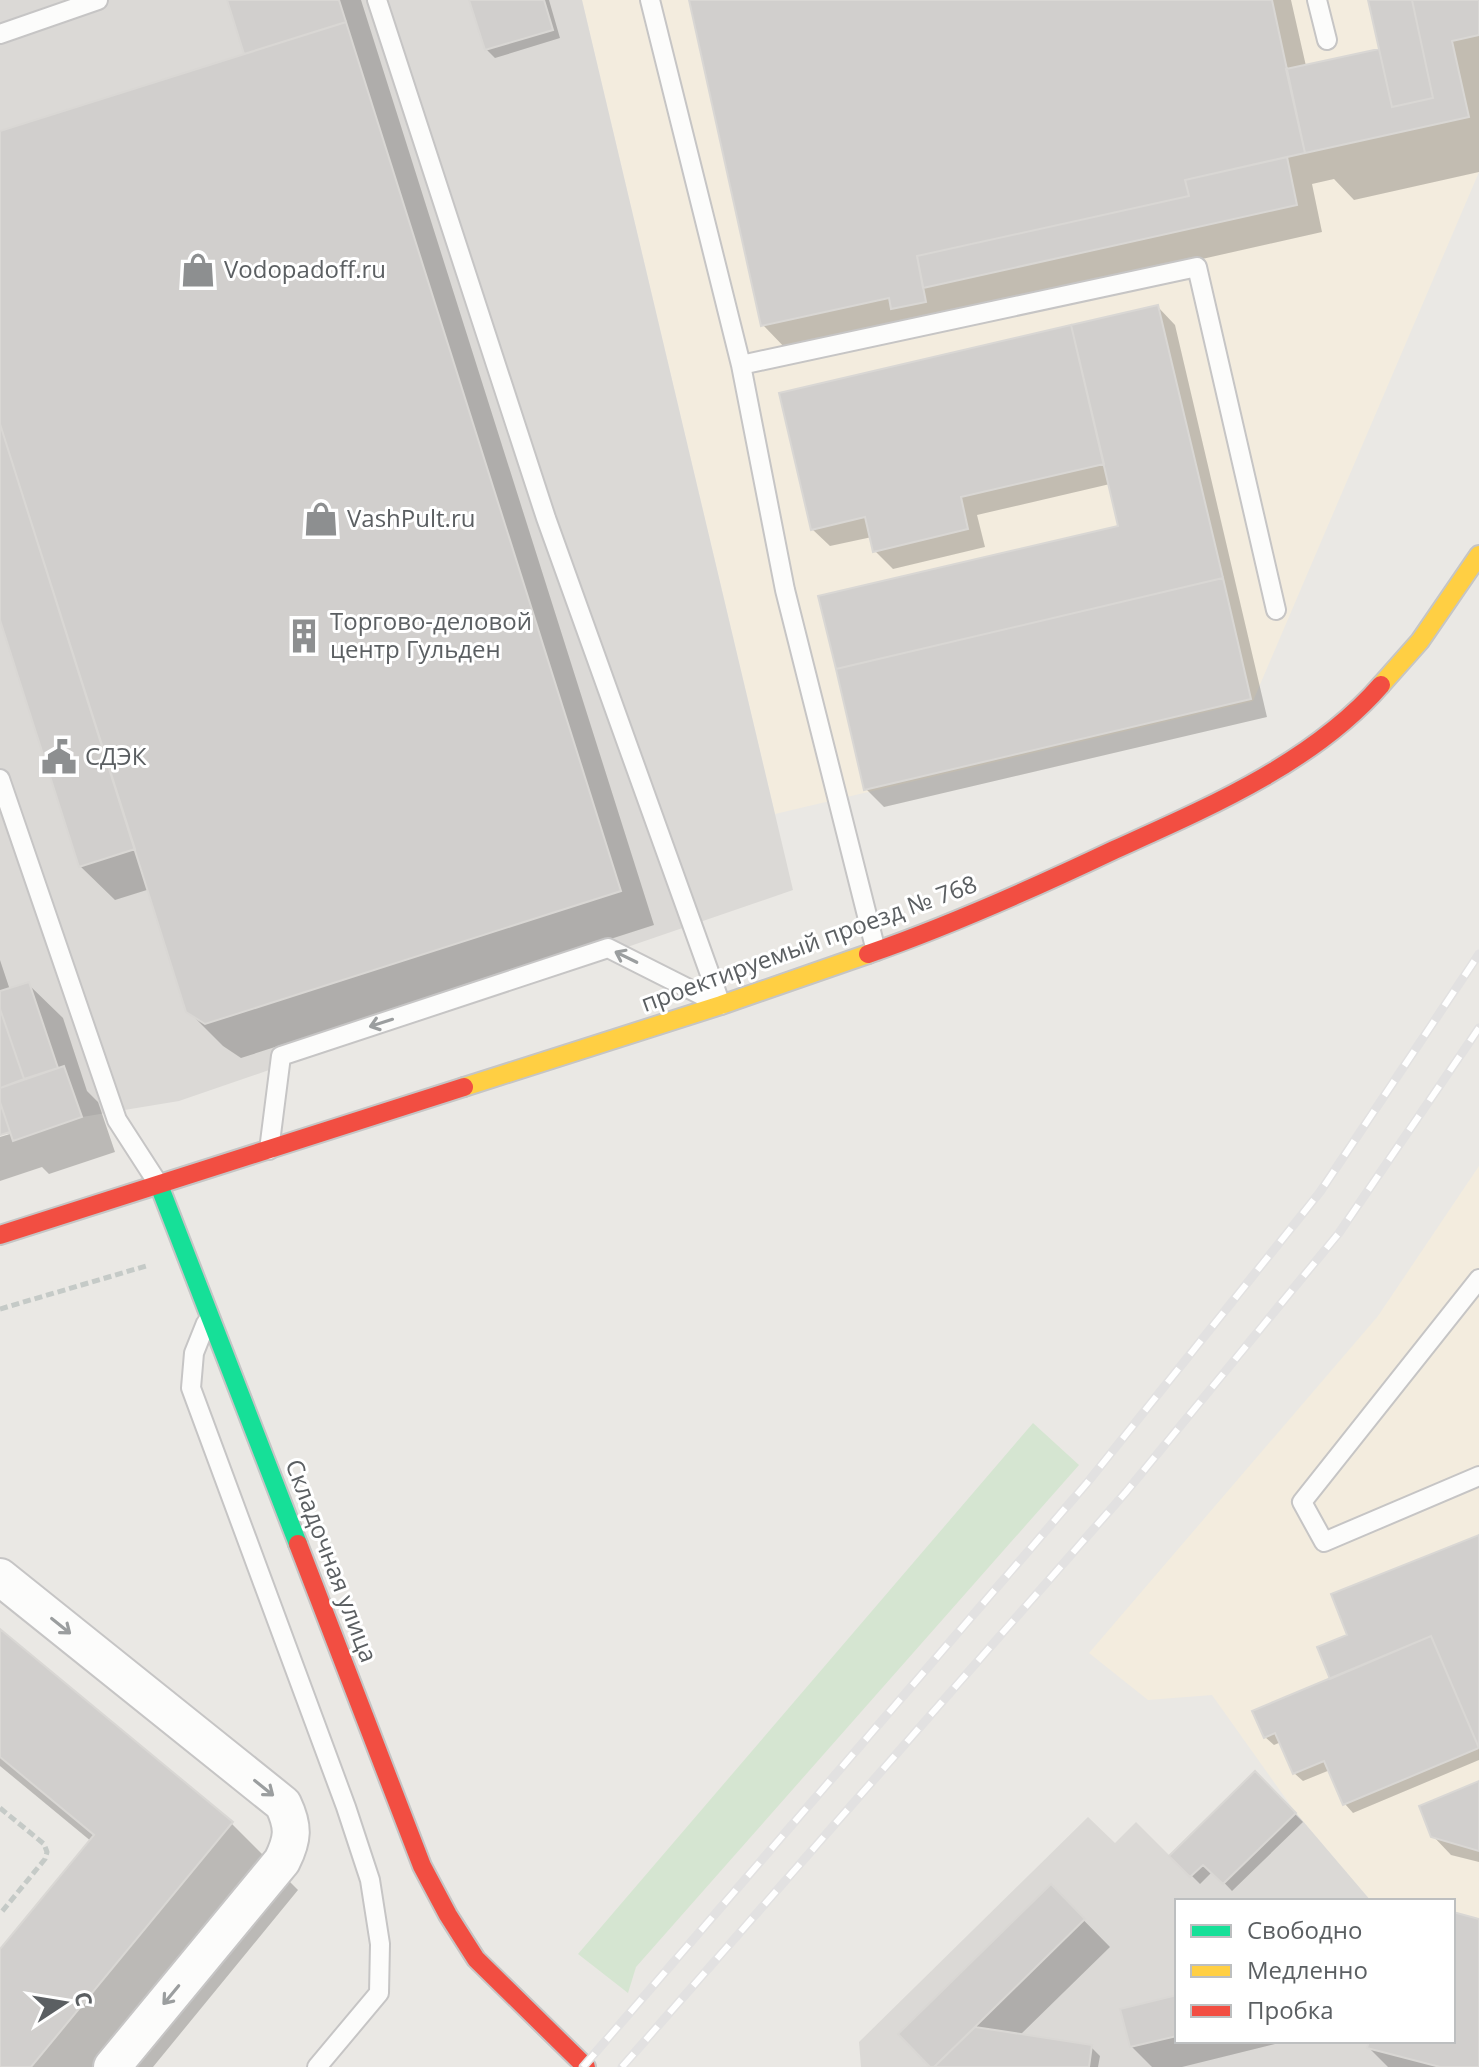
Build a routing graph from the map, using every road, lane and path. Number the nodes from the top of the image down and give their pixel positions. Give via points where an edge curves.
1 (98, 0) edge
2 (377, 0) edge
3 (650, 0) edge
4 (1317, 0) edge
5 (0, 34) edge
6 (1327, 40) dead end
7 (741, 365) junction
8 (1479, 555) edge
9 (1276, 610) dead end
10 (0, 779) edge
11 (7, 821) edge
12 (876, 951) junction
13 (721, 1005) junction
14 (269, 1150) junction
15 (159, 1185) junction
16 (0, 1235) edge
17 (149, 1266) dead end
18 (1479, 1279) edge
19 (0, 1309) edge
20 (210, 1313) junction
21 (1479, 1476) edge
22 (0, 1577) edge
23 (0, 1808) edge
24 (0, 1914) edge
25 (112, 2067) edge
26 (317, 2067) edge
27 (586, 2067) edge

1 - 5 lane
2 - 13 lane via 546,518
3 - 7 lane
4 - 6 lane
7 - 9 lane via 1197,267
7 - 12 lane via 785,590
8 - 12 street, проектируемый проезд № 768 via 1420,641 1360,709 1303,753 1195,813 1035,887
10 - 11 lane
11 - 15 lane via 117,1120
12 - 13 street, проектируемый проезд № 768
13 - 14 street, проектируемый проезд № 768
13 -> 14 lane via 608,948 281,1056
14 - 15 street, проектируемый проезд № 768
15 - 16 street
15 - 20 street, Складочная улица
17 - 19 path
18 - 21 lane via 1302,1502 1324,1542
20 - 26 lane via 194,1353 191,1388 341,1792 370,1880 380,1944 379,1993
20 - 27 street, Складочная улица via 422,1866 476,1959
22 -> 25 street via 283,1804 291,1821 292,1839 282,1861
23 - 24 path via 47,1852

